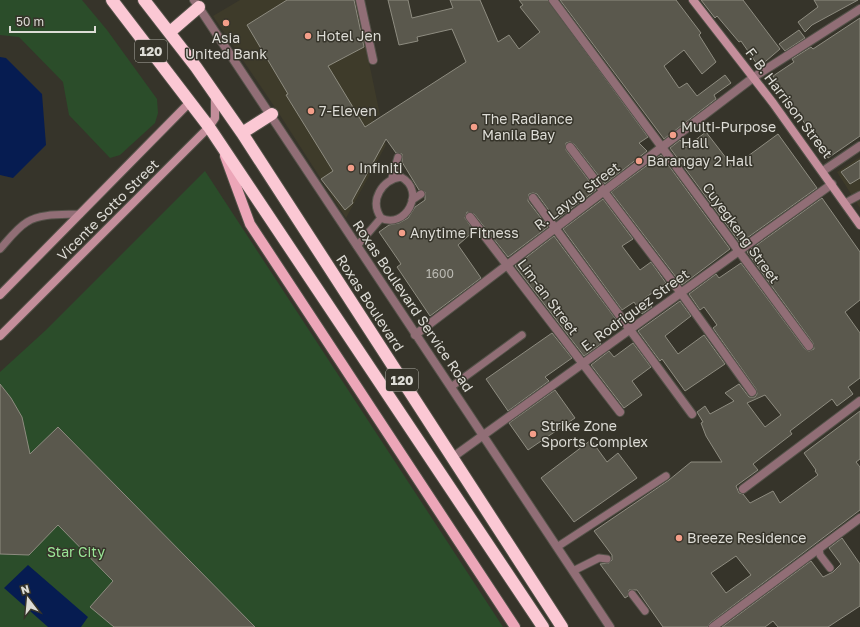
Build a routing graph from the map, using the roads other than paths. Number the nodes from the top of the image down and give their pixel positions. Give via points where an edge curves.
1 (112, 0) edge
2 (144, 0) edge
3 (360, 0) edge
4 (554, 0) edge
5 (696, 1) edge
6 (196, 3) edge
7 (860, 8) edge
8 (170, 32) junction
9 (373, 60) dead end
10 (754, 77) junction
11 (215, 94) junction
12 (191, 101) junction
13 (272, 114) junction
14 (209, 127) junction
15 (242, 133) junction
16 (221, 145) junction
17 (860, 146) edge
18 (570, 147) dead end
19 (662, 147) junction
20 (398, 156) dead end
21 (823, 171) junction
22 (392, 178) junction
23 (832, 184) junction
24 (604, 191) junction
25 (421, 194) dead end
26 (860, 195) edge
27 (533, 198) dead end
28 (412, 200) junction
29 (845, 203) junction
30 (80, 214) junction
31 (470, 217) dead end
32 (381, 218) junction
33 (860, 225) edge
34 (555, 228) junction
35 (357, 246) junction
36 (0, 249) edge
37 (739, 251) junction
38 (508, 265) junction
39 (681, 293) junction
40 (0, 295) edge
41 (630, 330) junction
42 (415, 335) junction
43 (522, 335) dead end
44 (0, 336) edge
45 (809, 346) dead end
46 (582, 365) junction
47 (450, 386) junction
48 (752, 392) dead end
49 (860, 401) edge
50 (620, 412) dead end
51 (692, 414) dead end
52 (483, 435) junction
53 (453, 457) junction
54 (666, 476) dead end
55 (743, 489) dead end
56 (860, 518) edge
57 (557, 547) junction
58 (819, 548) junction
59 (607, 559) dead end
60 (830, 568) dead end
61 (573, 572) junction
62 (632, 594) dead end
63 (644, 611) dead end
64 (515, 627) edge
65 (543, 627) edge
66 (562, 627) edge
67 (610, 627) edge
68 (713, 627) edge

1 - 12 highway, 120
2 - 8 highway, Roxas Boulevard / 120
3 - 9 street
4 - 19 street, Cuyegkeng Street
5 - 10 street, F. B. Harrison Street
6 - 8 highway
6 - 13 street, Roxas Boulevard Service Road
7 - 10 street, R. Layug Street
8 - 11 highway, Roxas Boulevard / 120
10 - 19 street, R. Layug Street
10 - 21 street, F. B. Harrison Street
11 - 14 street, Vicente Sotto Street via 215,118
11 - 15 highway, Roxas Boulevard / 120
12 - 14 highway, 120
12 - 30 street, Vicente Sotto Street
13 - 15 highway
13 - 35 street, Roxas Boulevard Service Road
14 - 16 highway, 120
14 - 44 street, Vicente Sotto Street
15 - 53 highway, Roxas Boulevard / 120
16 - 64 main road via 250,224
16 - 65 highway, 120
17 - 21 street
18 - 24 street
19 - 24 street, R. Layug Street
19 - 37 street, Cuyegkeng Street
20 - 22 lane
21 - 23 street, F. B. Harrison Street
22 - 28 lane via 401,177 408,181 412,186
22 - 32 lane via 379,191 377,208
23 - 29 street, F. B. Harrison Street
23 - 37 street, E. Rodriguez Street
24 - 34 street, R. Layug Street
24 - 39 street
25 - 28 lane
26 - 29 lane
27 - 34 street
28 - 32 lane via 406,211 397,219 390,221
29 - 33 street, F. B. Harrison Street
30 - 36 lane via 31,219
30 - 40 street, Vicente Sotto Street
31 - 38 street, Lim-an Street
32 - 35 lane
34 - 38 street, R. Layug Street
34 - 41 street
35 - 42 street, Roxas Boulevard Service Road
37 - 39 street, E. Rodriguez Street
37 - 45 street, Cuyegkeng Street
38 - 42 street, R. Layug Street
38 - 46 street, Lim-an Street
39 - 41 street, E. Rodriguez Street
39 - 48 street
41 - 46 street, E. Rodriguez Street
41 - 51 street
42 - 47 street, Roxas Boulevard Service Road
43 - 47 lane
46 - 50 street, Lim-an Street
46 - 52 street, E. Rodriguez Street
47 - 52 street, Roxas Boulevard Service Road
49 - 55 street
52 - 53 street, E. Rodriguez Street
52 - 57 street, Roxas Boulevard Service Road
53 - 66 highway, Roxas Boulevard / 120
54 - 57 lane
56 - 58 street
57 - 61 street, Roxas Boulevard Service Road
58 - 60 lane via 820,555
58 - 68 street
59 - 61 lane via 599,558
61 - 67 street, Roxas Boulevard Service Road
62 - 63 lane

